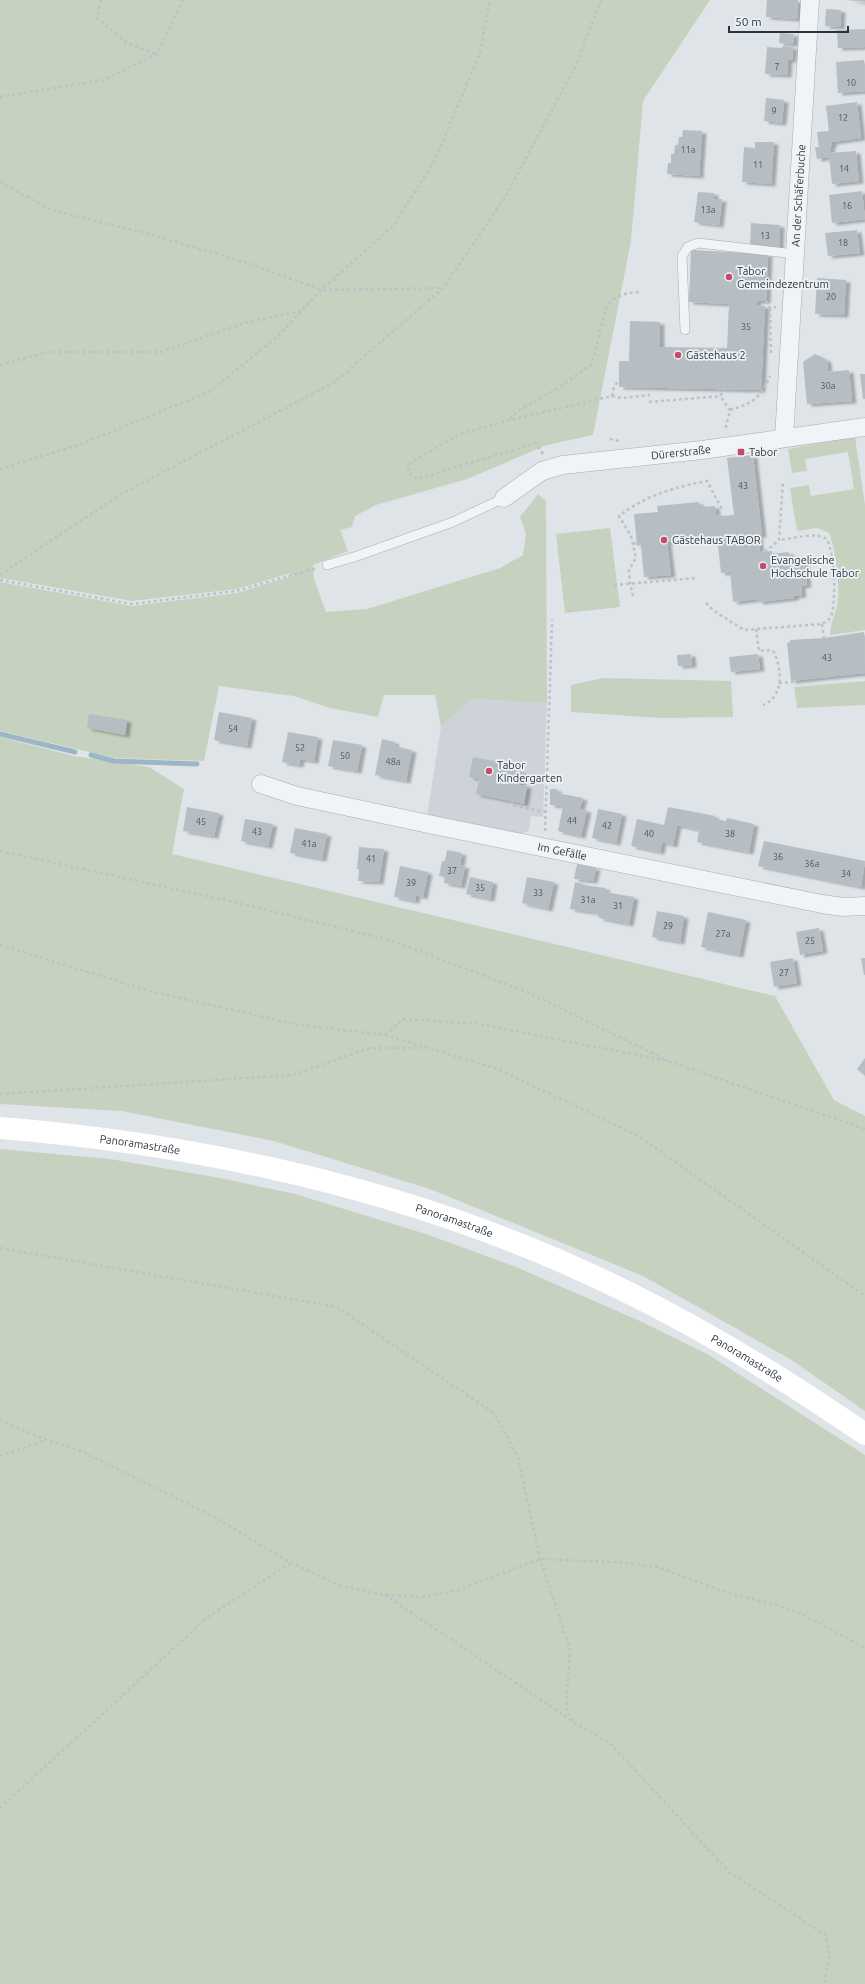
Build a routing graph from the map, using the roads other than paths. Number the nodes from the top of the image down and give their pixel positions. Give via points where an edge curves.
1 (810, 0) edge
2 (795, 254) junction
3 (685, 330) dead end
4 (865, 427) edge
5 (784, 438) junction
6 (504, 498) joint
7 (327, 565) road end
8 (261, 784) dead end
9 (865, 906) edge
10 (0, 1128) edge
11 (865, 1434) edge

1 - 2 street, An der Schäferbuche
2 - 3 lane via 698,243 688,247 682,256
2 - 5 street, An der Schäferbuche
4 - 5 street, Dürerstraße
5 - 6 street, Dürerstraße via 563,465 542,471
6 - 7 lane via 453,522
8 - 9 street, Im Gefälle via 297,796 822,904 843,907
10 - 11 main road, Panoramastraße via 125,1141 272,1167 341,1185 472,1226 583,1272 688,1323 793,1385

